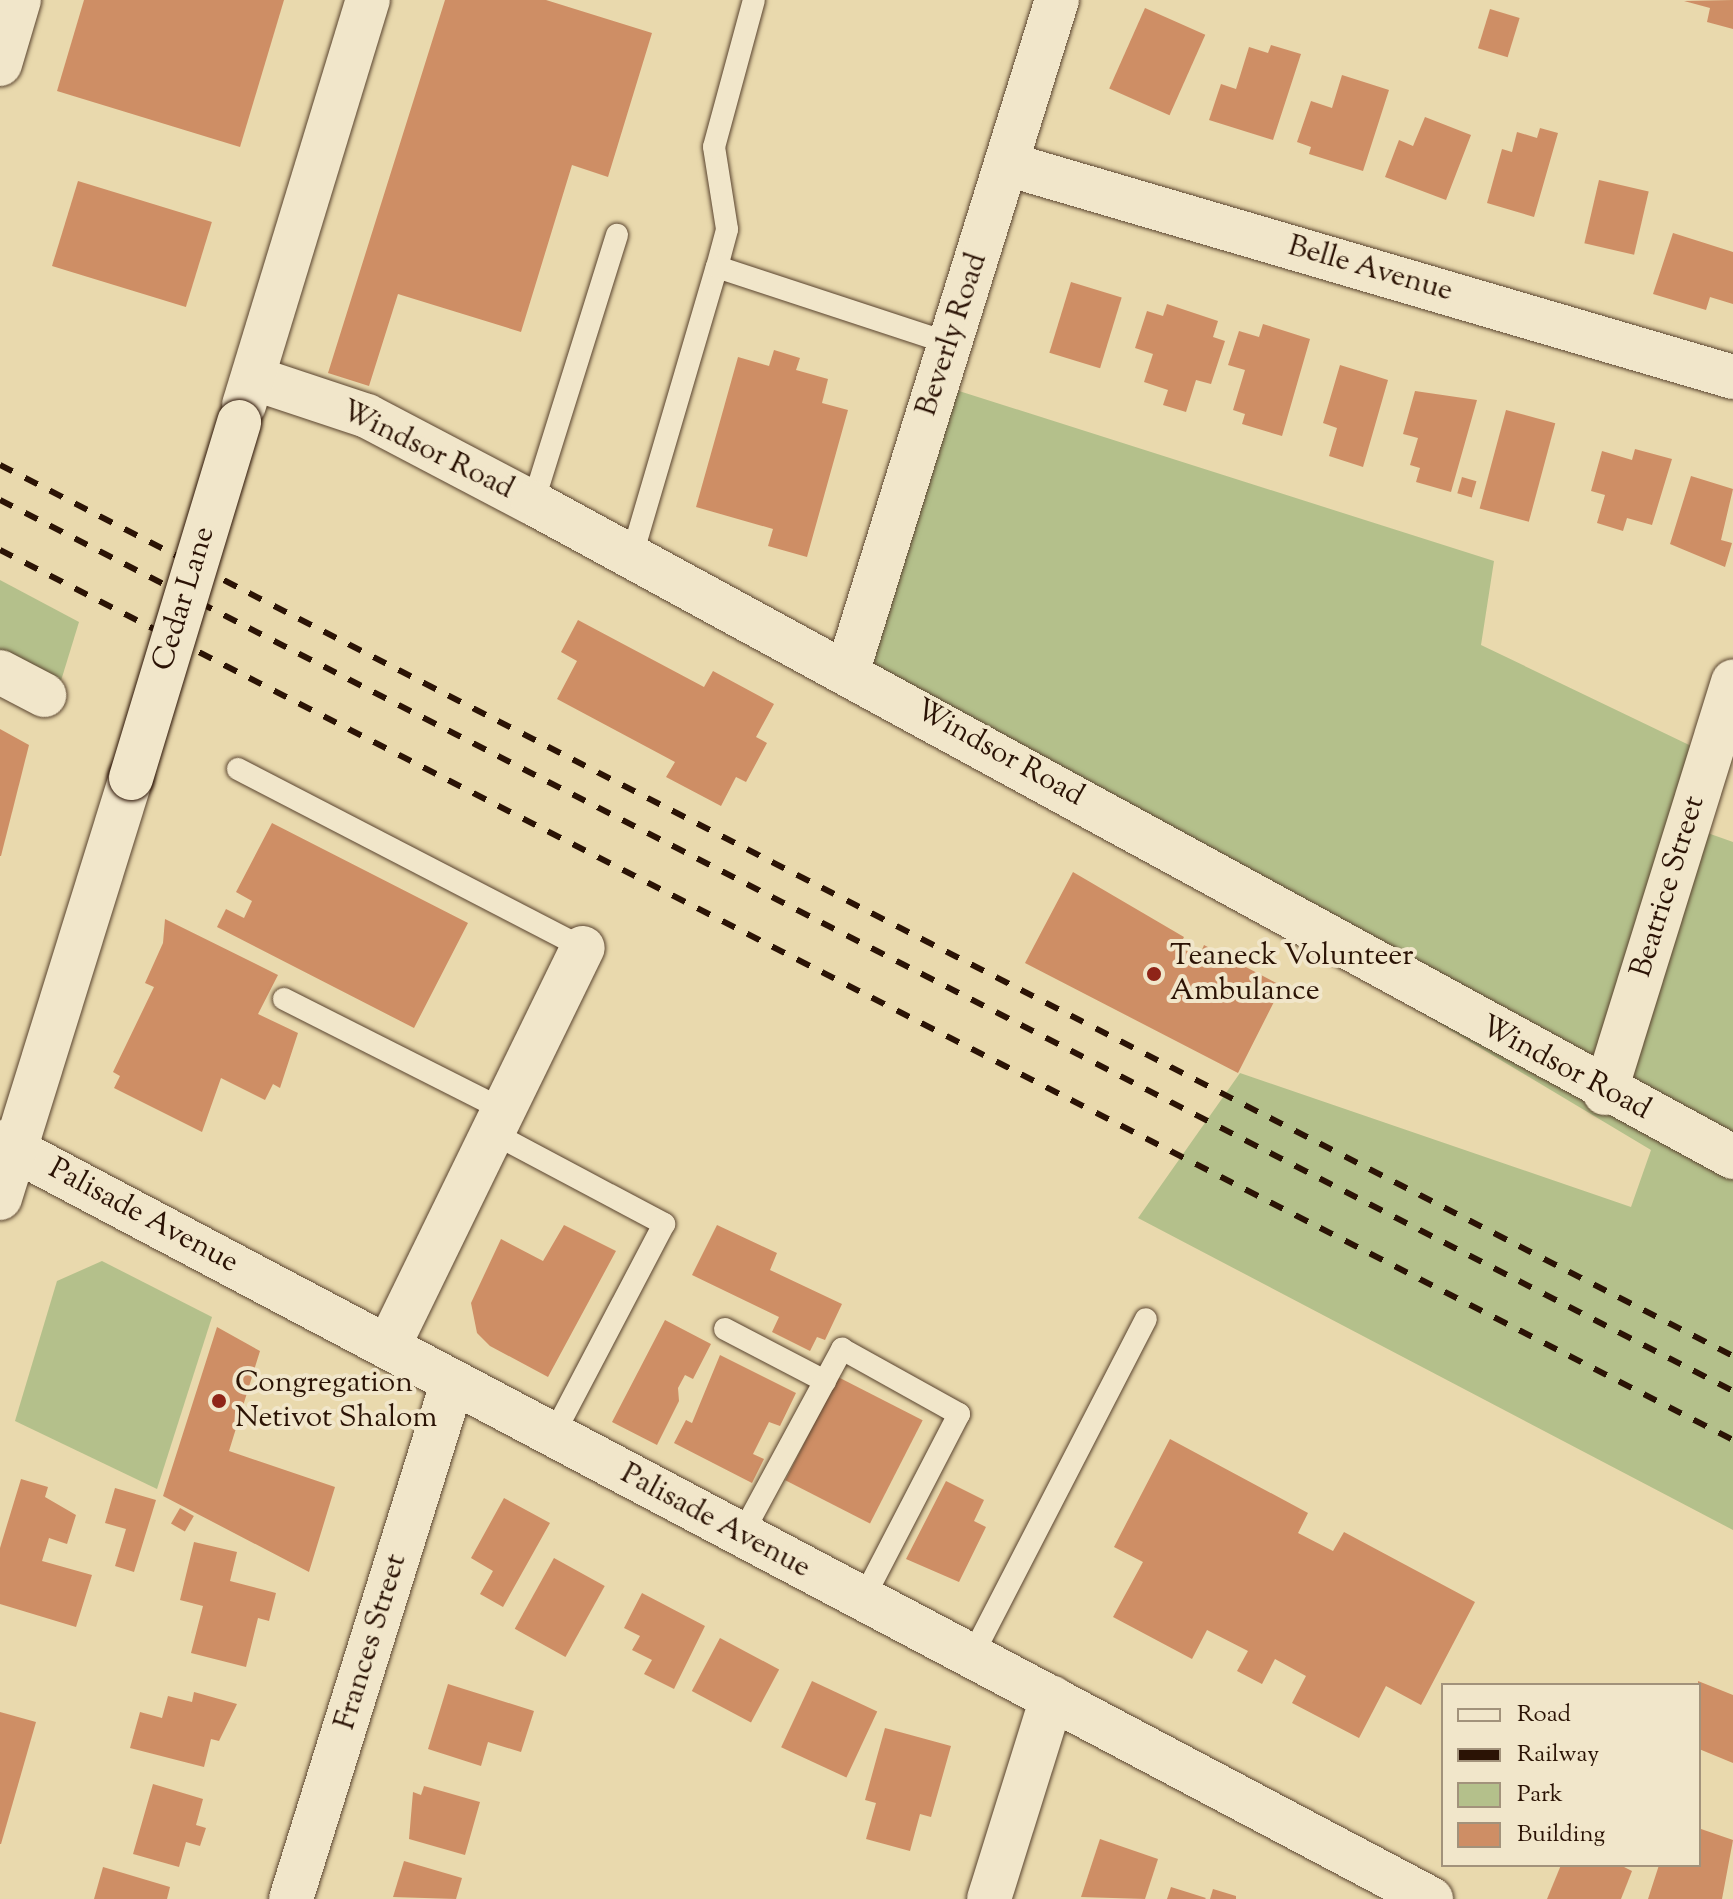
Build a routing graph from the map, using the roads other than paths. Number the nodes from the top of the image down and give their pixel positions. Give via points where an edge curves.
1 (19, 0) edge
2 (368, 0) edge
3 (754, 0) edge
4 (1057, 0) edge
5 (0, 64) edge
6 (1007, 164) junction
7 (617, 235) dead end
8 (717, 267) junction
9 (951, 344) junction
10 (1733, 377) edge
11 (253, 378) junction
12 (533, 503) junction
13 (632, 555) junction
14 (848, 670) junction
15 (0, 672) edge
16 (1733, 681) edge
17 (44, 695) dead end
18 (238, 769) dead end
19 (583, 948) joint
20 (284, 999) dead end
21 (1605, 1093) junction
22 (498, 1122) junction
23 (7, 1146) edge
24 (1733, 1157) edge
25 (0, 1198) edge
26 (1146, 1319) dead end
27 (725, 1329) dead end
28 (388, 1347) junction
29 (825, 1381) junction
30 (452, 1384) junction
31 (552, 1437) junction
32 (741, 1536) junction
33 (863, 1599) junction
34 (972, 1656) junction
35 (1052, 1698) junction
36 (291, 1899) edge
37 (989, 1899) edge
38 (1431, 1899) edge

1 - 5 street
2 - 11 street, Cedar Lane
3 - 8 lane via 714,147 727,220
4 - 6 street, Beverly Road
6 - 9 street, Beverly Road
6 - 10 street, Belle Avenue
7 - 12 lane
8 - 9 lane
8 - 13 lane
9 - 14 street, Beverly Road
11 - 12 street, Windsor Road via 367,416
11 - 23 street, Cedar Lane, bridge via 131,778
12 - 13 street, Windsor Road
13 - 14 street, Windsor Road
14 - 21 street, Windsor Road
15 - 17 street
16 - 21 street, Beatrice Street
18 - 19 lane
19 - 22 street
20 - 22 lane
21 - 24 street, Windsor Road
22 - 28 street
22 - 31 lane via 664,1224
23 - 25 street, Cedar Lane
23 - 28 street, Palisade Avenue
26 - 34 lane
27 - 29 lane
28 - 30 street, Palisade Avenue
29 - 32 lane
29 - 33 lane via 842,1349 959,1414
30 - 31 street, Palisade Avenue
30 - 36 street, Frances Street
31 - 32 street, Palisade Avenue
32 - 33 street, Palisade Avenue
33 - 34 street, Palisade Avenue
34 - 35 street, Palisade Avenue
35 - 37 street
35 - 38 street, Palisade Avenue

